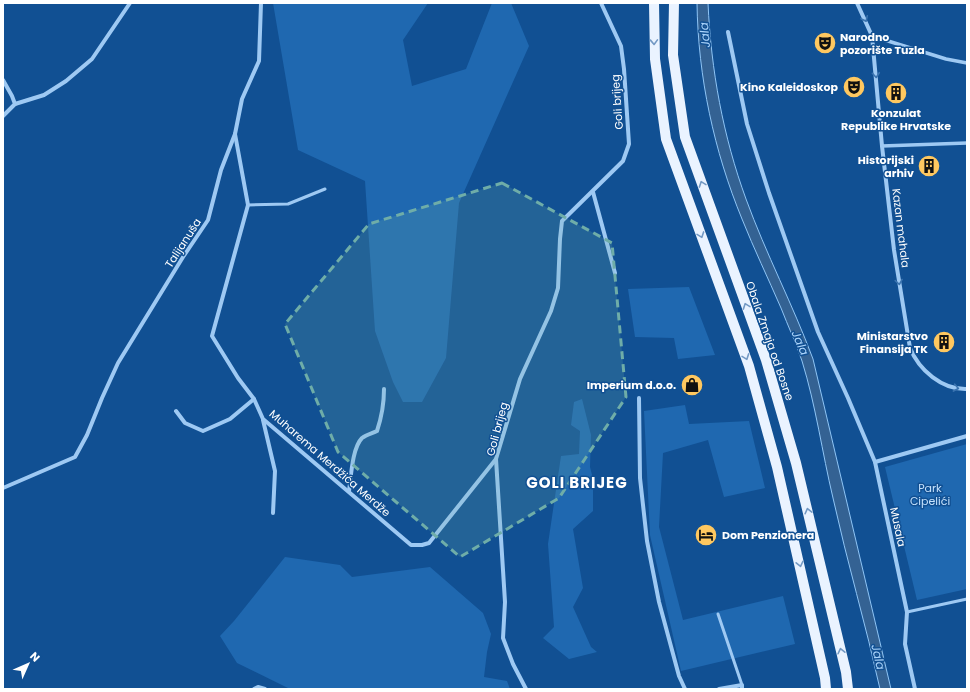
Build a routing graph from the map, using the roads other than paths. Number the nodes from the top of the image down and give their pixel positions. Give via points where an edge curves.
1 (130, 3) edge
2 (262, 3) edge
3 (601, 3) edge
4 (654, 3) edge
5 (674, 3) edge
6 (857, 3) edge
7 (728, 32) dead end
8 (872, 36) junction
9 (967, 64) edge
10 (3, 80) edge
11 (15, 104) junction
12 (3, 116) edge
13 (235, 134) junction
14 (967, 143) edge
15 (882, 146) junction
16 (325, 189) dead end
17 (593, 192) junction
18 (248, 205) junction
19 (615, 273) dead end
20 (384, 389) dead end
21 (967, 389) edge
22 (639, 398) dead end
23 (254, 399) junction
24 (176, 411) dead end
25 (263, 419) junction
26 (967, 436) edge
27 (496, 459) junction
28 (875, 462) junction
29 (3, 488) edge
30 (349, 491) junction
31 (273, 513) dead end
32 (967, 599) edge
33 (907, 612) junction
34 (718, 614) dead end
35 (742, 687) edge
36 (254, 689) edge
37 (265, 689) edge
38 (526, 689) edge
39 (685, 689) edge
40 (719, 689) edge
41 (826, 689) edge
42 (848, 689) edge
43 (915, 689) edge

1 - 11 street via 92,59 66,82 44,95
2 - 13 street, Talijanuša via 259,61 242,98
3 - 17 street, Goli brijeg via 621,46 629,144 623,161
4 -> 41 main road via 655,59 666,139 750,366 805,584
42 -> 5 main road, Obala Zmaja od Bosne via 796,463 766,360 685,137 673,55
6 -> 8 street, Kazan mahala
7 - 28 street, Musala via 747,124 769,193 818,332
8 - 9 street
8 -> 15 street, Kazan mahala
10 - 11 street
11 - 12 street
13 - 18 street, Muharema Merdžića Merdže
13 - 29 street, Talijanuša via 221,170 208,220 118,363 75,457
14 - 15 street
15 -> 21 street, Kazan mahala via 894,250 910,348 921,366 938,381 959,390
16 - 18 lane via 288,204
17 - 19 street
17 - 27 street, Goli brijeg via 562,221 558,288 551,311 520,379
18 - 23 street, Muharema Merdžića Merdže via 212,336
20 - 30 street via 384,408 377,431 362,438 356,450
22 - 39 street via 640,478 647,541 659,602 679,676
23 - 24 street via 230,419 203,431 185,423
23 - 25 street, Muharema Merdžića Merdže
25 - 30 street, Muharema Merdžića Merdže
25 - 31 street via 275,471
26 - 28 street
27 - 30 street, Muharema Merdžića Merdže via 429,543 422,546 411,545
27 - 38 street, Goli brijeg via 505,602 503,638
28 - 33 street, Musala
32 - 33 lane
33 - 43 street, Musala via 905,644
34 - 35 lane
35 - 40 street
36 - 37 street

